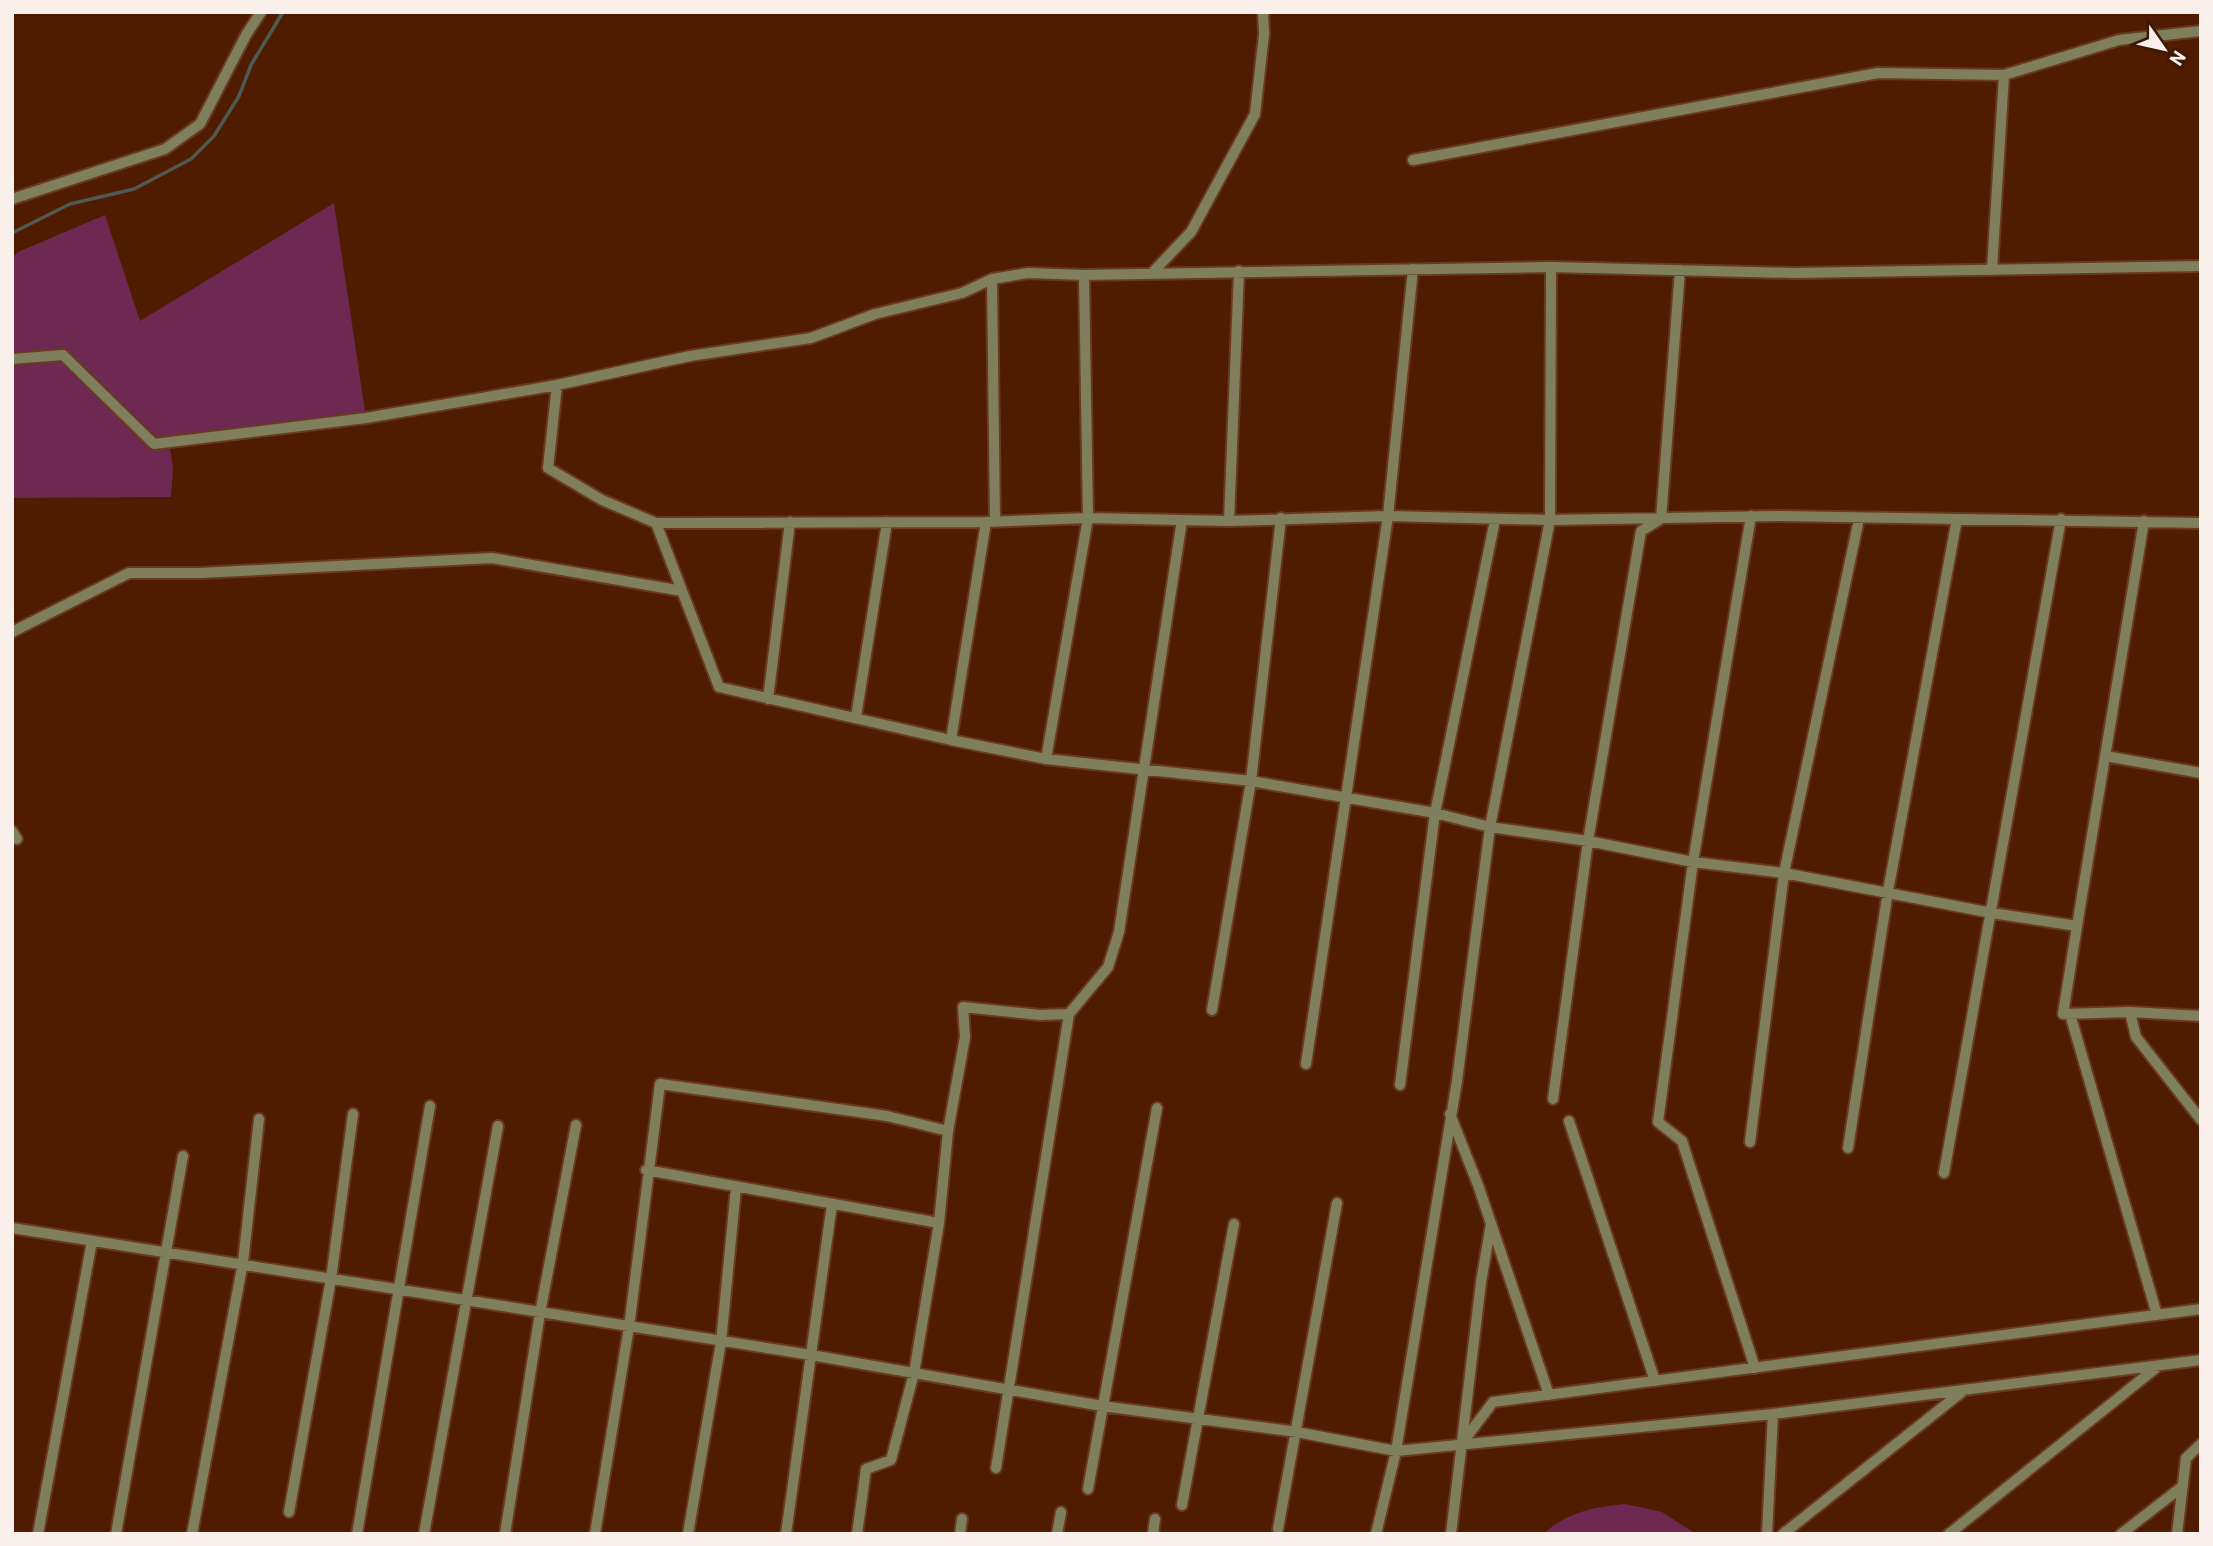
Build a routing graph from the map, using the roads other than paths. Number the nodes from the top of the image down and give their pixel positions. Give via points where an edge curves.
1 (261, 12) edge
2 (1263, 12) edge
3 (2201, 31) edge
4 (2004, 75) junction
5 (1413, 160) dead end
6 (12, 199) edge
7 (2201, 266) edge
8 (1551, 267) junction
9 (1413, 269) junction
10 (1680, 270) junction
11 (1992, 270) junction
12 (1239, 271) junction
13 (1152, 273) junction
14 (1084, 275) junction
15 (992, 279) junction
16 (12, 359) edge
17 (557, 385) junction
18 (1388, 516) junction
19 (1751, 516) junction
20 (1088, 517) junction
21 (1281, 518) junction
22 (1661, 519) junction
23 (1859, 519) junction
24 (1957, 519) junction
25 (2062, 519) junction
26 (1182, 520) junction
27 (1495, 520) junction
28 (1549, 520) junction
29 (1229, 521) junction
30 (2144, 521) junction
31 (790, 522) junction
32 (887, 522) junction
33 (990, 522) junction
34 (656, 523) junction
35 (2201, 523) edge
36 (682, 592) junction
37 (12, 632) edge
38 (768, 699) junction
39 (856, 718) junction
40 (951, 740) junction
41 (2105, 756) junction
42 (1046, 759) junction
43 (1143, 771) junction
44 (2201, 772) edge
45 (1251, 781) junction
46 (1347, 798) junction
47 (1435, 813) junction
48 (1490, 827) junction
49 (1588, 841) junction
50 (1693, 862) junction
51 (1784, 873) junction
52 (1888, 891) junction
53 (1992, 913) junction
54 (2077, 926) junction
55 (1212, 1010) dead end
56 (2130, 1012) junction
57 (1069, 1014) junction
58 (2070, 1014) junction
59 (2201, 1016) edge
60 (1306, 1064) dead end
61 (1399, 1085) dead end
62 (1553, 1099) dead end
63 (429, 1106) dead end
64 (1157, 1108) dead end
65 (1449, 1111) junction
66 (353, 1114) dead end
67 (259, 1118) dead end
68 (2201, 1120) edge
69 (1569, 1121) dead end
70 (576, 1125) dead end
71 (498, 1126) dead end
72 (948, 1131) junction
73 (1750, 1142) dead end
74 (1848, 1148) dead end
75 (183, 1156) dead end
76 (646, 1170) junction
77 (1944, 1173) dead end
78 (736, 1188) junction
79 (1337, 1203) dead end
80 (832, 1204) junction
81 (939, 1223) junction
82 (1234, 1224) dead end
83 (1491, 1224) junction
84 (12, 1229) edge
85 (92, 1241) junction
86 (166, 1252) junction
87 (243, 1262) junction
88 (331, 1279) junction
89 (398, 1290) junction
90 (466, 1301) junction
91 (2201, 1309) edge
92 (540, 1313) junction
93 (2157, 1315) junction
94 (629, 1327) junction
95 (721, 1342) junction
96 (811, 1355) junction
97 (2201, 1360) edge
98 (2159, 1365) junction
99 (1755, 1368) junction
100 (914, 1373) junction
101 (1655, 1381) junction
102 (1965, 1390) junction
103 (1007, 1391) junction
104 (1549, 1395) junction
105 (1102, 1406) junction
106 (1773, 1414) junction
107 (1198, 1420) junction
108 (1297, 1432) junction
109 (1462, 1443) junction
110 (2201, 1444) edge
111 (1396, 1451) junction
112 (996, 1468) dead end
113 (2183, 1486) junction
114 (1088, 1489) dead end
115 (1182, 1505) dead end
116 (1060, 1512) dead end
117 (289, 1513) dead end
118 (962, 1519) dead end
119 (1155, 1519) dead end
120 (1278, 1529) dead end
121 (38, 1534) edge
122 (116, 1534) edge
123 (192, 1534) edge
124 (357, 1534) edge
125 (424, 1534) edge
126 (505, 1534) edge
127 (595, 1534) edge
128 (688, 1534) edge
129 (786, 1534) edge
130 (857, 1534) edge
131 (960, 1534) edge
132 (1057, 1534) edge
133 (1153, 1534) edge
134 (1376, 1534) edge
135 (1451, 1534) edge
136 (1767, 1534) edge
137 (1783, 1534) edge
138 (1949, 1534) edge
139 (2121, 1534) edge
140 (2177, 1534) edge

1 - 6 street via 200,124 165,149
2 - 13 street via 1255,114 1191,232
3 - 4 street via 2119,40
4 - 5 street via 1878,73
4 - 11 street
7 - 11 street
8 - 9 street
8 - 10 street
8 - 28 street
9 - 12 street
9 - 18 street
10 - 11 street
10 - 22 street
12 - 13 street
12 - 29 street
13 - 14 street
14 - 15 street via 1028,273
14 - 20 street
15 - 17 street via 961,293 875,314 811,338 691,356
15 - 33 street
16 - 17 street via 63,355 154,444 366,418
17 - 34 street via 548,468 603,500
18 - 21 street
18 - 27 street
18 - 46 street
19 - 22 street
19 - 23 street
19 - 50 street
20 - 26 street
20 - 33 street
20 - 42 street
21 - 29 street
21 - 45 street
22 - 28 street
22 - 49 street via 1641,531
23 - 24 street
23 - 51 street
24 - 25 street
24 - 52 street
25 - 30 street
25 - 53 street
26 - 29 street
26 - 43 street
27 - 28 street
27 - 47 street
28 - 48 street
30 - 35 street
30 - 41 street
31 - 32 street
31 - 34 street
31 - 38 street
32 - 33 street
32 - 39 street
33 - 40 street
34 - 36 street
36 - 37 street via 492,558 129,573
36 - 38 street via 719,687
38 - 39 street
39 - 40 street
40 - 42 street
41 - 44 street
41 - 54 street
42 - 43 street
43 - 45 street
43 - 57 street via 1119,932 1108,967
45 - 46 street
45 - 55 street
46 - 47 street
46 - 60 street
47 - 48 street
47 - 61 street
48 - 49 street
48 - 65 street via 1457,1081
49 - 50 street
49 - 62 street
50 - 51 street
50 - 99 street via 1658,1122 1682,1142
51 - 52 street
51 - 73 street
52 - 53 street
52 - 74 street
53 - 54 street
53 - 77 street
54 - 58 street via 2063,1014
56 - 58 street
56 - 59 street
56 - 68 street via 2136,1037
57 - 72 street via 963,1007 965,1037
57 - 103 street
58 - 93 street
63 - 89 street
64 - 105 street
65 - 83 street
65 - 111 street
66 - 88 street
67 - 87 street
69 - 101 street
70 - 92 street
71 - 90 street
72 - 76 street via 887,1116 660,1084
72 - 81 street
75 - 86 street
76 - 78 street
76 - 94 street
78 - 80 street
78 - 95 street
79 - 108 street
80 - 81 street
80 - 96 street
81 - 100 street
82 - 107 street
83 - 104 street
83 - 109 street
84 - 85 street
85 - 86 street
85 - 121 street
86 - 87 street
86 - 122 street
87 - 88 street
87 - 123 street
88 - 89 street
88 - 117 street
89 - 90 street
89 - 124 street
90 - 92 street
90 - 125 street
91 - 93 street
92 - 94 street
92 - 126 street
93 - 99 street
94 - 95 street
94 - 127 street
95 - 96 street
95 - 128 street
96 - 100 street
96 - 129 street
97 - 98 street
98 - 102 street
98 - 138 street
99 - 101 street
100 - 103 street
100 - 130 street via 891,1460 866,1469
101 - 104 street
102 - 106 street
102 - 137 street
103 - 105 street
103 - 112 street
104 - 109 street via 1493,1402
105 - 107 street
105 - 114 street
106 - 109 street
106 - 136 street
107 - 108 street
107 - 115 street
108 - 111 street
108 - 120 street
109 - 111 street
109 - 135 street
110 - 113 street via 2186,1458
111 - 134 street
113 - 139 street
113 - 140 street
116 - 132 street
118 - 131 street
119 - 133 street

